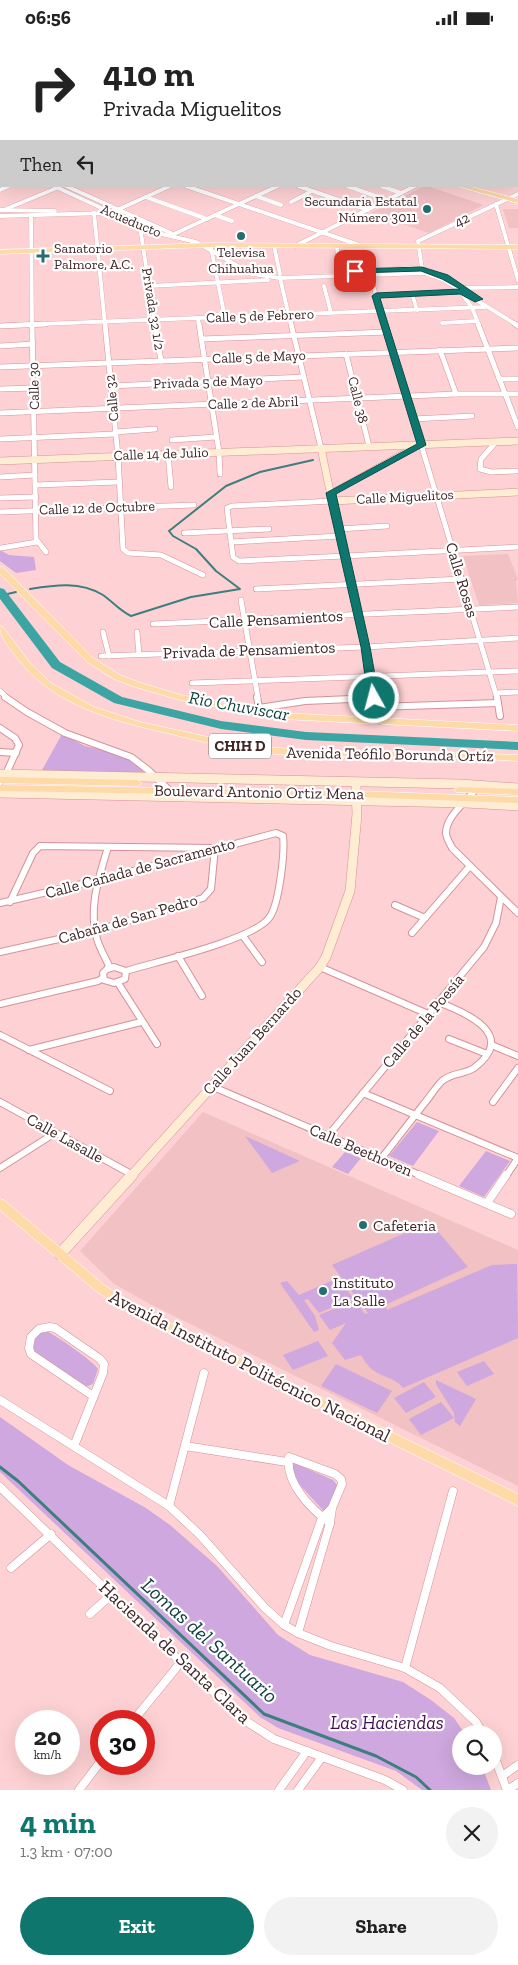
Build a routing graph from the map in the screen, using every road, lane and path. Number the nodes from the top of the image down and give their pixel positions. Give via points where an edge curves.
1 (57, 187) edge
2 (68, 187) edge
3 (168, 187) edge
4 (189, 187) edge
5 (276, 187) edge
6 (301, 187) edge
7 (350, 187) edge
8 (384, 187) edge
9 (413, 187) edge
10 (465, 187) edge
11 (474, 187) edge
12 (312, 191) junction
13 (401, 193) junction
14 (146, 197) junction
15 (256, 197) junction
16 (515, 198) edge
17 (387, 200) junction
18 (291, 202) dead end
19 (496, 204) junction
20 (239, 205) junction
21 (280, 205) dead end
22 (2, 209) edge
23 (118, 209) junction
24 (368, 210) junction
25 (94, 213) junction
26 (110, 213) junction
27 (68, 214) junction
28 (216, 215) junction
29 (1, 216) edge
30 (31, 216) junction
31 (95, 219) junction
32 (207, 219) junction
33 (232, 221) dead end
34 (140, 227) junction
35 (322, 233) junction
36 (174, 234) junction
37 (209, 246) junction
38 (274, 246) junction
39 (295, 246) junction
40 (336, 246) junction
41 (362, 246) junction
42 (143, 247) junction
43 (418, 247) junction
44 (509, 247) junction
45 (518, 247) edge
46 (98, 248) junction
47 (30, 251) junction
48 (0, 252) edge
49 (421, 271) junction
50 (339, 272) junction
51 (370, 275) junction
52 (280, 277) junction
53 (518, 280) edge
54 (218, 283) junction
55 (149, 286) junction
56 (324, 286) dead end
57 (518, 287) edge
58 (462, 290) junction
59 (412, 294) junction
60 (376, 296) junction
61 (477, 299) junction
62 (486, 307) junction
63 (472, 308) junction
64 (417, 310) junction
65 (381, 311) junction
66 (331, 313) junction
67 (290, 315) junction
68 (225, 317) junction
69 (198, 319) junction
70 (155, 320) junction
71 (477, 321) junction
72 (105, 322) junction
73 (518, 322) edge
74 (442, 323) dead end
75 (33, 324) junction
76 (0, 326) edge
77 (518, 326) edge
78 (388, 332) junction
79 (294, 336) junction
80 (201, 339) junction
81 (33, 345) junction
82 (0, 346) edge
83 (518, 348) edge
84 (488, 349) junction
85 (440, 350) junction
86 (394, 352) junction
87 (346, 353) junction
88 (299, 356) junction
89 (204, 359) junction
90 (161, 361) junction
91 (109, 363) junction
92 (34, 366) junction
93 (0, 367) edge
94 (304, 377) junction
95 (499, 379) junction
96 (518, 379) edge
97 (208, 382) junction
98 (111, 386) junction
99 (34, 388) junction
100 (0, 389) edge
101 (456, 394) junction
102 (518, 394) edge
103 (506, 395) junction
104 (406, 396) junction
105 (358, 398) junction
106 (310, 400) junction
107 (212, 404) junction
108 (113, 408) junction
109 (34, 412) junction
110 (0, 413) edge
111 (472, 416) dead end
112 (413, 419) junction
113 (518, 427) edge
114 (155, 429) dead end
115 (115, 433) junction
116 (35, 437) junction
117 (216, 437) junction
118 (0, 439) edge
119 (172, 440) dead end
120 (518, 441) edge
121 (496, 442) junction
122 (420, 445) junction
123 (369, 446) junction
124 (321, 448) junction
125 (219, 452) junction
126 (168, 454) junction
127 (118, 456) junction
128 (35, 460) junction
129 (0, 461) edge
130 (516, 471) dead end
131 (220, 474) dead end
132 (36, 475) junction
133 (0, 477) edge
134 (119, 482) junction
135 (36, 485) junction
136 (171, 487) dead end
137 (518, 492) edge
138 (437, 496) junction
139 (36, 497) junction
140 (331, 497) junction
141 (0, 498) edge
142 (194, 505) dead end
143 (121, 507) junction
144 (36, 510) junction
145 (0, 512) edge
146 (386, 526) dead end
147 (269, 529) dead end
148 (339, 529) junction
149 (229, 531) junction
150 (184, 533) dead end
151 (340, 536) junction
152 (37, 542) junction
153 (231, 542) junction
154 (518, 547) edge
155 (1, 548) dead end
156 (453, 551) junction
157 (46, 552) dead end
158 (345, 556) junction
159 (0, 569) edge
160 (203, 575) dead end
161 (462, 579) junction
162 (352, 585) junction
163 (256, 589) dead end
164 (241, 600) dead end
165 (518, 607) edge
166 (471, 609) junction
167 (359, 615) junction
168 (245, 620) junction
169 (153, 624) dead end
170 (0, 629) edge
171 (137, 631) dead end
172 (103, 632) dead end
173 (518, 638) edge
174 (480, 641) junction
175 (366, 647) junction
176 (250, 650) junction
177 (140, 654) junction
178 (101, 656) dead end
179 (109, 656) junction
180 (518, 671) edge
181 (490, 673) junction
182 (371, 678) junction
183 (192, 683) dead end
184 (256, 683) junction
185 (0, 691) edge
186 (518, 692) edge
187 (496, 693) junction
188 (374, 698) junction
189 (498, 703) junction
190 (376, 707) junction
191 (260, 711) junction
192 (500, 717) dead end
193 (380, 721) junction
194 (0, 728) edge
195 (518, 728) edge
196 (0, 752) edge
197 (16, 753) junction
198 (518, 758) edge
199 (1, 780) edge
200 (163, 784) junction
201 (518, 790) edge
202 (0, 793) edge
203 (356, 794) junction
204 (473, 794) junction
205 (518, 800) edge
206 (518, 806) edge
207 (280, 834) joint
208 (108, 847) junction
209 (215, 848) junction
210 (470, 866) junction
211 (99, 880) junction
212 (501, 897) junction
213 (10, 902) junction
214 (0, 903) edge
215 (395, 905) dead end
216 (518, 913) edge
217 (425, 917) junction
218 (95, 931) junction
219 (412, 933) dead end
220 (244, 936) junction
221 (0, 952) edge
222 (178, 956) junction
223 (262, 962) dead end
224 (320, 967) junction
225 (110, 968) junction
226 (126, 971) junction
227 (103, 978) junction
228 (118, 983) junction
229 (202, 995) dead end
230 (438, 1002) junction
231 (0, 1004) edge
232 (428, 1014) junction
233 (141, 1022) junction
234 (0, 1035) edge
235 (448, 1039) dead end
236 (157, 1044) dead end
237 (494, 1046) junction
238 (30, 1050) junction
239 (487, 1054) junction
240 (518, 1056) edge
241 (518, 1068) edge
242 (211, 1086) junction
243 (110, 1091) dead end
244 (363, 1093) junction
245 (0, 1102) edge
246 (493, 1102) dead end
247 (416, 1114) junction
248 (55, 1133) junction
249 (327, 1137) junction
250 (518, 1158) edge
251 (381, 1159) junction
252 (0, 1168) edge
253 (132, 1173) junction
254 (0, 1203) edge
255 (487, 1203) junction
256 (511, 1214) dead end
257 (60, 1254) junction
258 (204, 1373) dead end
259 (93, 1396) junction
260 (0, 1400) edge
261 (74, 1446) junction
262 (185, 1446) junction
263 (287, 1462) junction
264 (0, 1487) edge
265 (454, 1491) dead end
266 (4, 1494) edge
267 (518, 1500) edge
268 (169, 1506) junction
269 (332, 1508) junction
270 (322, 1518) junction
271 (330, 1523) junction
272 (51, 1535) junction
273 (11, 1568) dead end
274 (112, 1593) junction
275 (90, 1613) dead end
276 (284, 1625) junction
277 (298, 1633) junction
278 (181, 1662) junction
279 (405, 1668) junction
280 (142, 1710) edge
281 (477, 1725) edge
282 (307, 1751) junction
283 (322, 1757) junction
284 (518, 1765) edge
285 (90, 1775) edge
286 (502, 1776) joint
287 (518, 1783) edge
288 (79, 1790) edge
289 (279, 1790) edge
290 (298, 1790) edge
291 (403, 1790) edge
292 (507, 1790) edge

1 - 22 street
1 - 26 street, Acueducto
2 - 23 street, Acueducto
3 - 14 street
4 - 20 street
5 - 15 street
6 - 12 street
7 - 17 street
8 - 13 street
9 - 13 street
10 - 16 main road
11 - 16 main road
12 - 18 street
12 - 24 street
13 - 17 street
14 - 23 street
14 - 32 street
15 - 20 street
15 - 21 street
16 - 19 street, 42
17 - 24 street
19 - 43 street, 42 via 421,239
19 - 44 street
20 - 28 street
20 - 35 street
22 - 27 street
22 - 29 street
23 - 26 street
23 - 36 street, Acueducto
24 - 35 street
25 - 26 street
25 - 27 street
25 - 31 street, Calle 32
26 - 31 street
26 - 34 street, Acueducto
27 - 30 street
28 - 32 street
28 - 33 street
29 - 30 street
30 - 47 street, Calle 30
31 - 46 street, Calle 32
32 - 36 street
34 - 37 street, Acueducto
34 - 42 street, Privada 32 1/2
35 - 39 street
35 - 41 street
36 - 37 street, Acueducto via 197,238
37 - 38 main road
37 - 42 main road
37 - 52 street via 252,274
37 - 54 street
38 - 39 main road
38 - 52 street
39 - 40 main road
40 - 41 main road
40 - 50 street
41 - 43 main road
42 - 46 main road
42 - 55 street, Privada 32 1/2
43 - 44 main road
43 - 49 street
44 - 45 main road
44 - 53 street
46 - 47 main road
46 - 72 street, Calle 32
47 - 48 main road
47 - 75 street, Calle 30
49 - 50 street
49 - 51 street
49 - 58 street
50 - 52 street
51 - 52 street
51 - 60 street, Calle Rosas
52 - 54 street
52 - 67 street
54 - 55 street
54 - 68 street
55 - 70 street, Privada 32 1/2
56 - 66 street
57 - 58 street
58 - 59 street
58 - 61 street
58 - 63 street
59 - 60 street
59 - 64 street
60 - 65 street, Calle Rosas
61 - 62 street
61 - 73 street
62 - 63 street, Calle 5 de Febrero
62 - 77 street
63 - 64 street, Calle 5 de Febrero
63 - 71 street
64 - 65 street, Calle 5 de Febrero
65 - 66 street, Calle 5 de Febrero
65 - 78 street, Calle Rosas
66 - 67 street, Calle 5 de Febrero
67 - 68 street, Calle 5 de Febrero
67 - 79 street
68 - 69 street, Calle 5 de Febrero
69 - 70 street, Calle 5 de Febrero
69 - 80 street
70 - 72 street, Calle 5 de Febrero
70 - 90 street, Privada 32 1/2
71 - 74 street
71 - 84 street
72 - 75 street, Calle 5 de Febrero
72 - 91 street, Calle 32
75 - 76 street, Calle 5 de Febrero
75 - 81 street, Calle 30
78 - 79 street
78 - 86 street, Calle Rosas
79 - 80 street
79 - 88 street
80 - 89 street
81 - 82 street
81 - 92 street, Calle 30
83 - 84 street, Calle 5 de Mayo
84 - 85 street, Calle 5 de Mayo
84 - 95 street
85 - 86 street, Calle 5 de Mayo
85 - 101 street
86 - 87 street, Calle 5 de Mayo
86 - 104 street, Calle Rosas
87 - 88 street, Calle 5 de Mayo
87 - 105 street, Calle 38
88 - 89 street, Calle 5 de Mayo
88 - 94 street
89 - 90 street, Calle 5 de Mayo
89 - 97 street
90 - 91 street, Calle 5 de Mayo
91 - 92 street, Calle 5 de Mayo
91 - 98 street, Calle 32
92 - 93 street, Calle 5 de Mayo
92 - 99 street, Calle 30
94 - 97 street, Privada 5 de Mayo
94 - 106 street
95 - 96 street
95 - 103 street
97 - 98 street, Privada 5 de Mayo
97 - 107 street
98 - 108 street, Calle 32
99 - 100 street
99 - 109 street, Calle 30
101 - 103 street, Calle 2 de Abril
101 - 104 street, Calle 2 de Abril
102 - 103 street
103 - 113 street
104 - 105 street, Calle 2 de Abril
104 - 112 street, Calle Rosas
105 - 106 street, Calle 2 de Abril
105 - 123 street, Calle 38
106 - 107 street, Calle 2 de Abril
106 - 124 street
107 - 108 street, Calle 2 de Abril
107 - 117 street
108 - 109 street, Calle 2 de Abril
108 - 115 street, Calle 32
109 - 110 street, Calle 2 de Abril
109 - 116 street, Calle 30
111 - 112 street
112 - 122 street, Calle Rosas
114 - 115 street
115 - 116 street
115 - 127 street, Calle 32
116 - 118 street
116 - 128 street, Calle 30
117 - 119 street
117 - 125 street
120 - 121 street, Calle 14 de Julio
121 - 122 street, Calle 14 de Julio
121 - 130 street via 481,459 480,469
122 - 123 street, Calle 14 de Julio
122 - 138 street, Calle Rosas
122 - 140 street
123 - 124 street, Calle 14 de Julio
124 - 125 street, Calle 14 de Julio
124 - 140 street
125 - 126 street, Calle 14 de Julio
125 - 131 street
126 - 127 street, Calle 14 de Julio
126 - 136 street
127 - 128 street, Calle 14 de Julio
127 - 134 street, Calle 32
128 - 129 street, Calle 14 de Julio
128 - 132 street, Calle 30
132 - 133 street
132 - 135 street, Calle 30
134 - 135 street
134 - 143 street, Calle 32
135 - 139 street, Calle 30
137 - 138 street, Calle Miguelitos
138 - 140 street, Calle Miguelitos
138 - 156 street, Calle Rosas
139 - 141 street
139 - 144 street, Calle 30
140 - 148 street
140 - 149 street, Calle Miguelitos via 232,506 226,510
142 - 143 street, Calle 12 de Octubre
143 - 144 street, Calle 12 de Octubre
143 - 160 street, Calle 32 via 123,549 128,553 170,558
144 - 145 street, Calle 12 de Octubre
144 - 152 street, Calle 30
146 - 148 street
147 - 149 street
148 - 151 street
149 - 150 street
149 - 153 street
151 - 153 street
151 - 158 street
152 - 155 street
152 - 157 street
153 - 158 street via 233,557 238,561
154 - 156 street
156 - 158 street
156 - 161 street, Calle Rosas
158 - 162 street
159 - 191 main road, Avenida Teófilo Borunda Ortíz / CHIH D via 90,660 110,673 156,691
161 - 162 street
161 - 166 street, Calle Rosas
162 - 163 street
162 - 167 street
164 - 168 street
165 - 166 street, Calle Pensamientos
166 - 167 street, Calle Pensamientos
166 - 174 street, Calle Rosas
167 - 168 street, Calle Pensamientos
167 - 175 street
168 - 169 street, Calle Pensamientos
168 - 176 street
170 - 198 main road, Avenida Teófilo Borunda Ortíz / CHIH D via 27,665 48,685 91,709 138,724 265,750 340,755
171 - 177 street
172 - 179 street
173 - 174 street, Privada de Pensamientos
174 - 175 street, Privada de Pensamientos
174 - 181 street, Calle Rosas
175 - 176 street, Privada de Pensamientos
175 - 182 street
176 - 177 street, Privada de Pensamientos
176 - 184 street
177 - 179 street, Privada de Pensamientos
178 - 179 street, Privada de Pensamientos
180 - 181 street
181 - 182 street
181 - 187 street, Calle Rosas
182 - 184 street
182 - 188 street
183 - 184 street
184 - 191 street
185 - 200 street via 18,706 76,738 124,753
186 - 187 street
187 - 189 street, Calle Rosas
188 - 190 street
188 - 191 street via 306,701
189 - 190 street
189 - 192 street, Calle Rosas
190 - 193 street
191 - 193 main road, Avenida Teófilo Borunda Ortíz / CHIH D via 299,717
193 - 195 main road, Avenida Teófilo Borunda Ortíz / CHIH D
194 - 197 street via 18,742
196 - 197 street
197 - 199 street
199 - 200 main road, Boulevard Antonio Ortiz Mena
199 - 200 street
200 - 203 main road, Boulevard Antonio Ortiz Mena
200 - 204 street
201 - 204 main road, Boulevard Antonio Ortiz Mena
202 - 203 street
203 - 204 main road, Boulevard Antonio Ortiz Mena
203 - 224 street, Calle Juan Bernardo via 356,839 350,891 330,949
204 - 205 main road, Boulevard Antonio Ortiz Mena
204 - 206 street, Boulevard Antonio Ortiz Mena
204 - 210 street via 449,822 446,835 452,848
207 - 209 street, Calle Cañada de Sacramento
207 - 220 street via 284,838 276,910 260,928
208 - 209 street
208 - 211 street
208 - 213 street via 40,846 33,853
209 - 211 street, Calle Cañada de Sacramento
209 - 218 street, Cabaña de San Pedro via 211,889 207,896
210 - 212 street
210 - 217 street
211 - 213 street, Calle Cañada de Sacramento
211 - 218 street via 93,916
212 - 216 street
212 - 230 street, Calle de la Poesía via 492,935
213 - 214 street, Calle Cañada de Sacramento
215 - 217 street
217 - 219 street
218 - 221 street, Cabaña de San Pedro
218 - 225 street
220 - 222 street
220 - 223 street
222 - 226 street
222 - 229 street
224 - 232 street
224 - 242 street, Calle Juan Bernardo
225 - 226 street
225 - 227 street via 103,973
226 - 228 street via 125,979
227 - 228 street via 110,983
227 - 231 street
228 - 233 street
230 - 232 street, Calle de la Poesía
230 - 237 street via 483,1024 490,1031
232 - 244 street, Calle de la Poesía
233 - 236 street
233 - 238 street
234 - 238 street
235 - 239 street
237 - 239 street
237 - 240 street
238 - 243 street
239 - 247 street via 474,1068 443,1080
241 - 246 street
242 - 249 street, Calle Beethoven
242 - 253 street, Calle Juan Bernardo
244 - 247 street
244 - 249 street, Calle de la Poesía
245 - 248 street, Calle Lasalle
247 - 250 street
247 - 251 street
248 - 252 street
248 - 253 street, Calle Lasalle
249 - 251 street, Calle Beethoven
250 - 255 street
251 - 255 street, Calle Beethoven
253 - 257 street, Calle Juan Bernardo
254 - 257 main road, Avenida Instituto Politécnico Nacional
255 - 256 street, Calle Beethoven
257 - 267 main road, Avenida Instituto Politécnico Nacional via 100,1289 133,1310
258 - 262 street
259 - 259 street via 103,1373 102,1361 56,1329 50,1326 41,1328 31,1337 28,1346 31,1354
259 - 261 street
260 - 261 street
261 - 268 street
262 - 263 street
262 - 268 street
263 - 269 street via 293,1457 339,1477 342,1486
263 - 270 street via 290,1477
264 - 266 street, Hacienda de Santa Clara
265 - 279 street
266 - 272 street, Hacienda de Santa Clara
268 - 276 street
269 - 270 street
269 - 271 street
270 - 271 street
270 - 276 street
271 - 277 street
272 - 273 street
272 - 274 street, Hacienda de Santa Clara
274 - 275 street
274 - 278 street, Hacienda de Santa Clara
276 - 277 street
277 - 279 street
278 - 280 street
278 - 282 street, Hacienda de Santa Clara via 249,1724 274,1739
279 - 281 street via 440,1688
282 - 283 street, Hacienda de Santa Clara
282 - 289 street
283 - 290 street
283 - 291 street, Hacienda de Santa Clara via 385,1779
284 - 286 street
285 - 288 street
286 - 292 street
287 - 292 street

